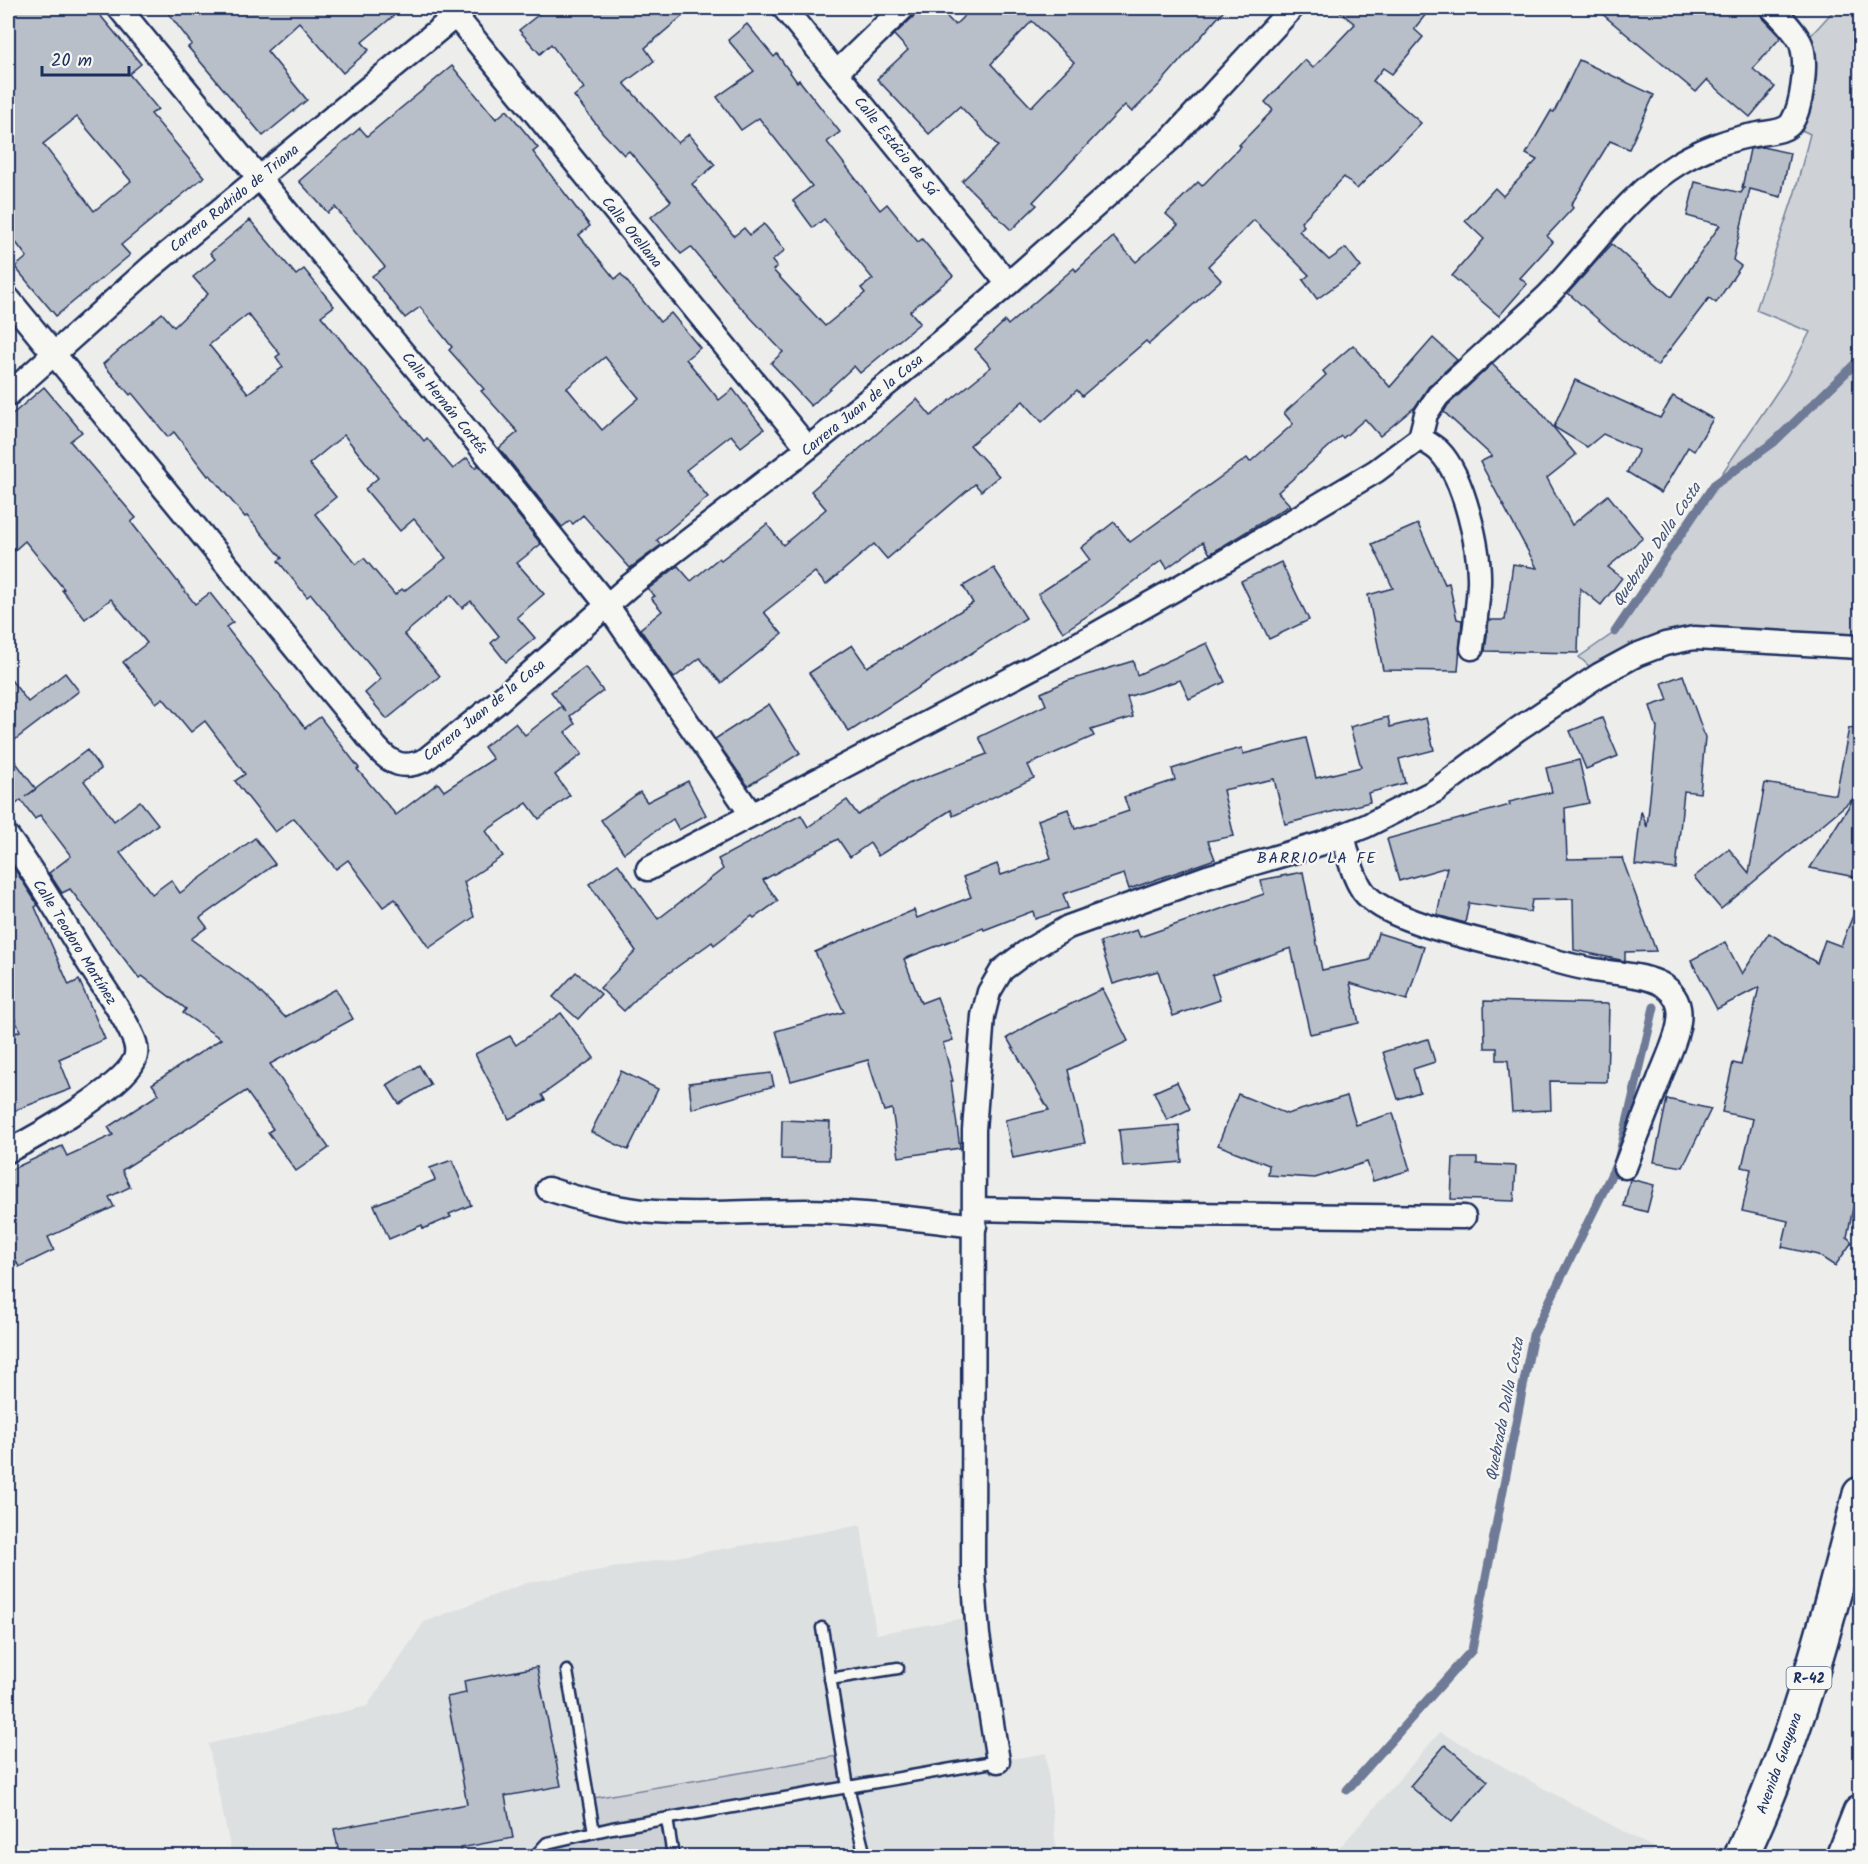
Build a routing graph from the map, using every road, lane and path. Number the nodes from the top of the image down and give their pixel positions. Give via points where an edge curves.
1 (119, 8) edge
2 (784, 8) edge
3 (903, 8) edge
4 (1292, 8) edge
5 (1772, 8) edge
6 (460, 11) edge
7 (837, 72) junction
8 (259, 178) junction
9 (1008, 284) junction
10 (8, 298) edge
11 (53, 354) junction
12 (8, 395) edge
13 (1420, 438) junction
14 (808, 448) junction
15 (607, 605) junction
16 (1860, 647) edge
17 (1472, 648) dead end
18 (751, 814) junction
19 (1343, 836) junction
20 (8, 837) edge
21 (648, 870) dead end
22 (8, 1150) edge
23 (1625, 1167) dead end
24 (548, 1188) dead end
25 (975, 1217) junction
26 (1464, 1217) dead end
27 (1860, 1494) edge
28 (822, 1628) dead end
29 (898, 1668) dead end
30 (567, 1671) dead end
31 (830, 1679) junction
32 (998, 1761) joint
33 (848, 1787) junction
34 (667, 1819) junction
35 (1858, 1819) edge
36 (594, 1832) junction
37 (535, 1857) edge
38 (673, 1857) edge
39 (865, 1857) edge
40 (1740, 1857) edge
41 (1830, 1857) edge
42 (1843, 1857) edge

1 - 8 street, Calle Hernán Cortés
2 - 7 street, Calle Estácio de Sá
3 - 7 street
4 - 9 street, Carrera Juan de la Cosa via 1173,137
5 - 13 street via 1802,45 1803,81 1799,108 1791,125 1713,146 1678,163 1647,189 1606,228 1548,294 1438,396 1426,414
6 - 8 street, Carrera Rodrido de Triana
6 - 14 street, Calle Orellana
7 - 9 street, Calle Estácio de Sá
8 - 11 street, Carrera Rodrido de Triana
8 - 15 street, Calle Hernán Cortés
9 - 14 street, Carrera Juan de la Cosa
10 - 11 street
11 - 12 street, Carrera Rodrido de Triana
11 - 15 street, Carrera Juan de la Cosa via 387,759 403,764 425,760
13 - 17 street via 1439,450 1452,468 1464,497 1479,581
13 - 18 street via 1376,471 1089,638
14 - 15 street, Carrera Juan de la Cosa
15 - 18 street, Calle Hernán Cortés
16 - 19 street via 1706,638 1665,644 1599,675 1435,791
18 - 21 street
19 - 23 street via 1354,874 1364,892 1403,916 1547,960 1658,982 1673,993 1680,1009 1677,1033
19 - 25 street via 1207,877 1068,927 1002,970 989,992 979,1044 974,1130
20 - 22 street, Calle Teodoro Martínez via 117,1009 137,1050 126,1072 102,1091 57,1124
24 - 25 street via 642,1211
25 - 26 street
25 - 32 street via 973,1571 978,1635
27 - 40 main road, Avenida Guayana / R-42 via 1798,1713
28 - 31 lane
29 - 31 lane
30 - 36 lane
31 - 33 lane
32 - 33 lane
33 - 34 lane
33 - 39 lane
34 - 36 lane
34 - 38 lane
35 - 41 lane
35 - 42 main road
36 - 37 lane via 547,1843

